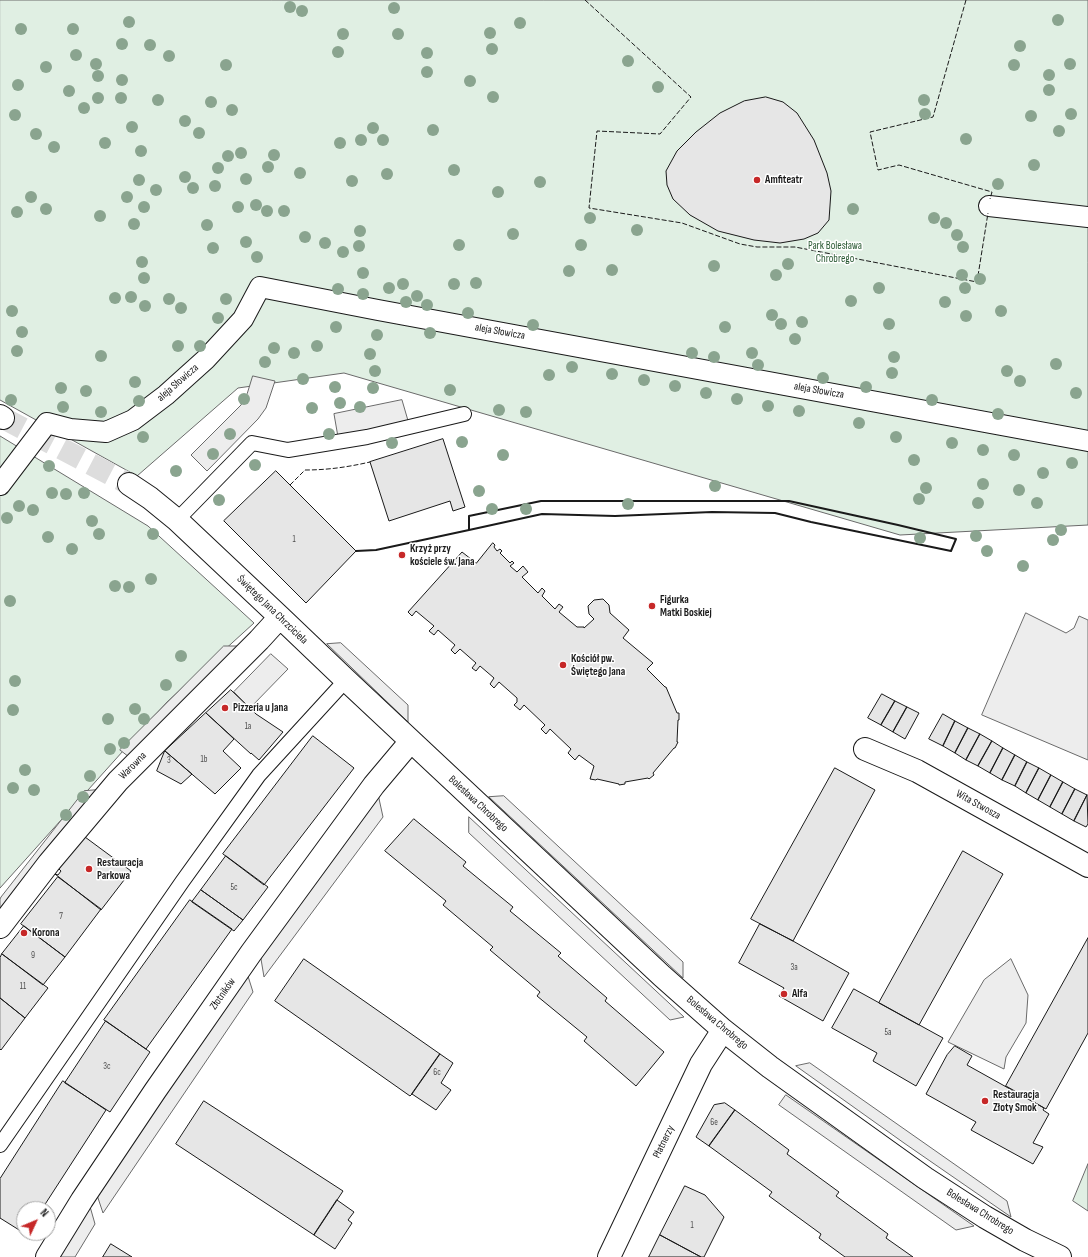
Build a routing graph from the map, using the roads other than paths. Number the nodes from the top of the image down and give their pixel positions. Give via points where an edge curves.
1 (989, 206) dead end
2 (1088, 217) edge
3 (464, 414) dead end
4 (1088, 441) edge
5 (130, 484) tunnel mouth
6 (0, 485) edge
7 (177, 520) junction
8 (280, 617) junction
9 (346, 680) junction
10 (411, 741) junction
11 (865, 749) dead end
12 (1088, 866) edge
13 (0, 926) edge
14 (723, 1030) junction
15 (0, 1146) edge
16 (1021, 1248) edge
17 (48, 1257) edge
18 (609, 1257) edge
19 (1060, 1257) edge

1 - 2 street
3 - 7 lane via 367,437 288,450 252,443
4 - 6 street, aleja Słowicza via 260,287 243,319 206,359 166,395 133,420 106,432 70,429 46,423
5 - 7 street, Świętego Jana Chrzciciela
7 - 8 street, Świętego Jana Chrzciciela
8 - 9 street, Świętego Jana Chrzciciela
8 - 13 street, Warowna via 118,780
9 - 10 street, Świętego Jana Chrzciciela
9 - 15 lane via 259,774
10 - 14 street, Bolesława Chrobrego
10 - 17 street, Złotników via 374,785 251,953 95,1181
11 - 12 street, Wita Stwosza via 917,771
14 - 16 street, Bolesława Chrobrego via 770,1067 985,1218
14 - 18 street, Płatnerzy via 701,1064
16 - 19 street, Bolesława Chrobrego

